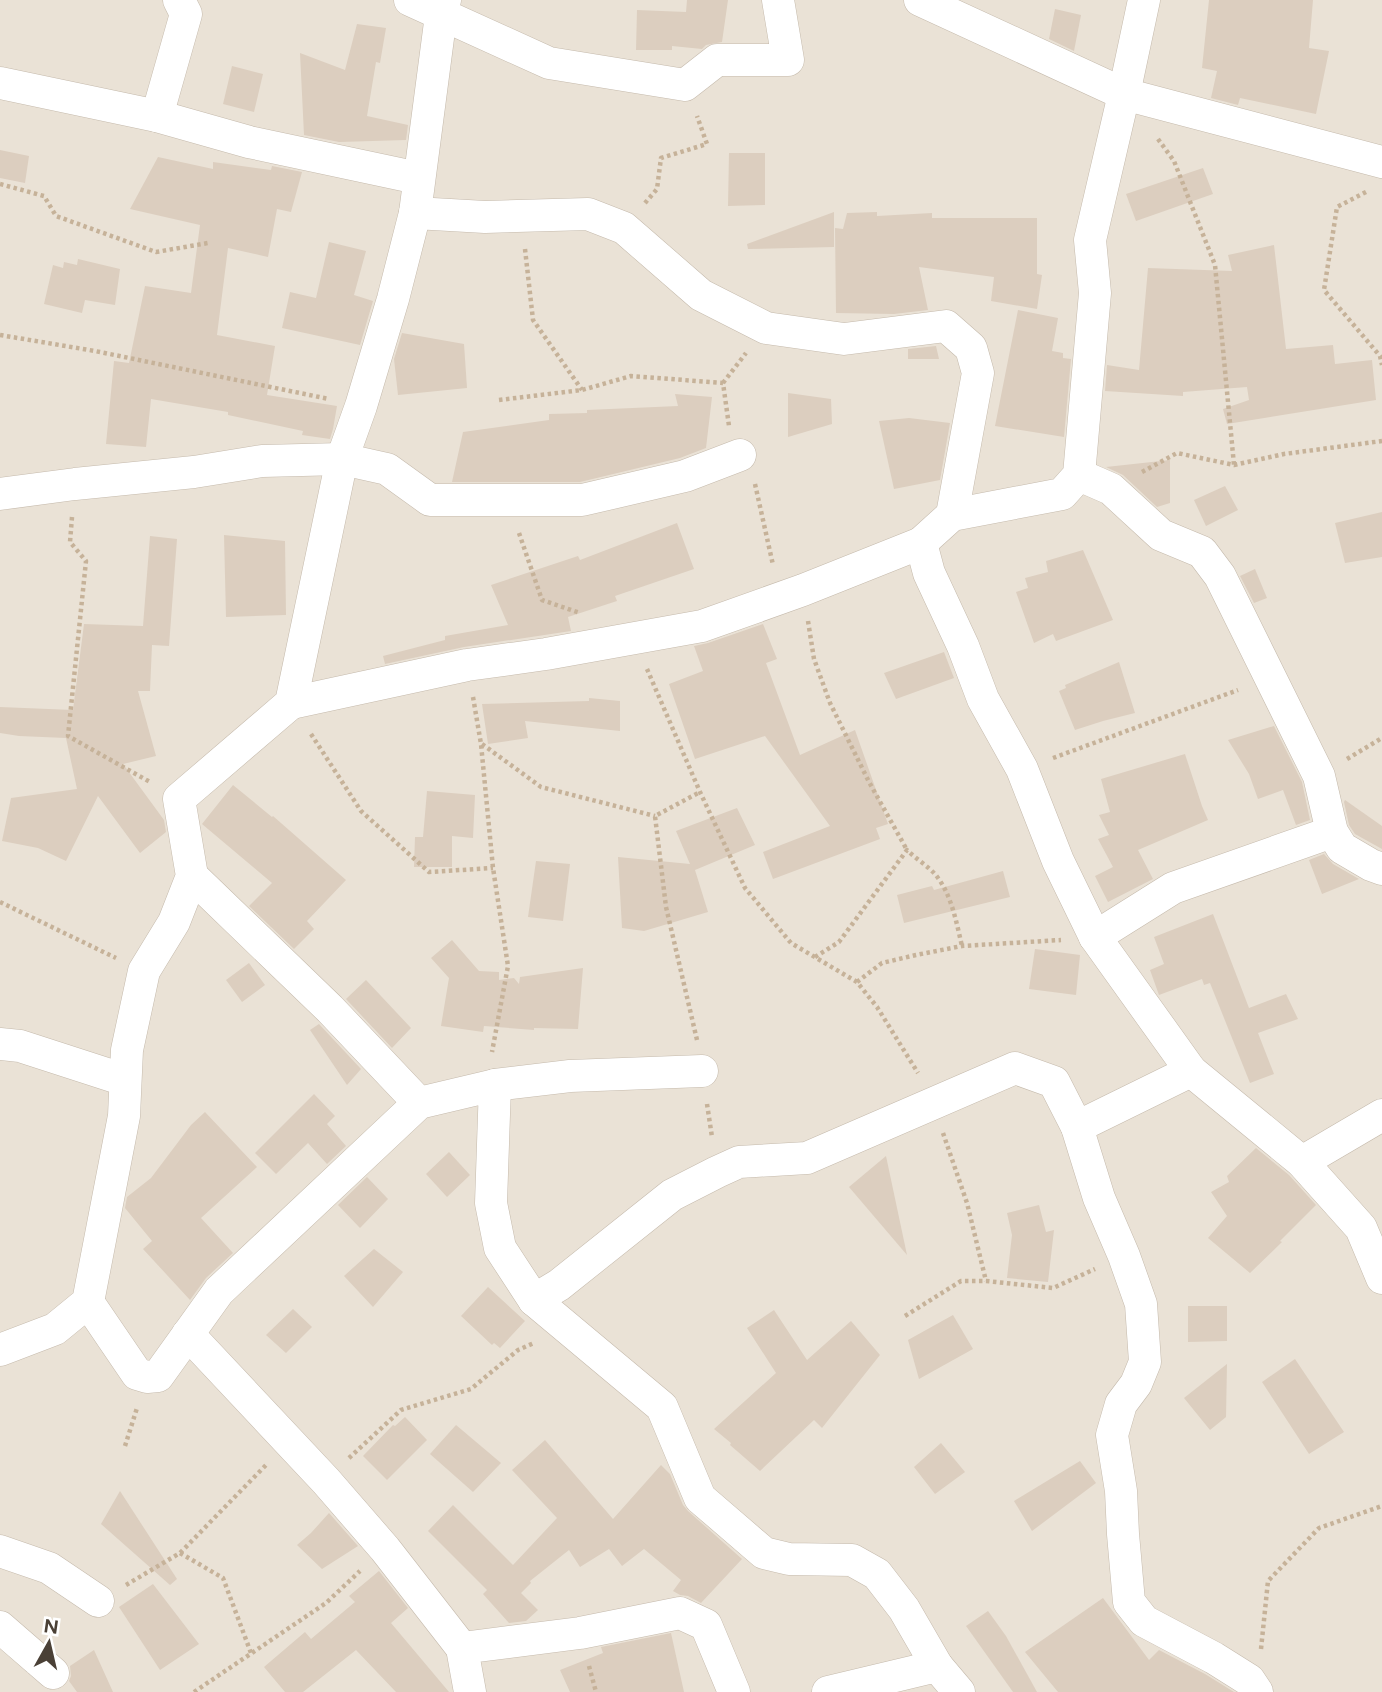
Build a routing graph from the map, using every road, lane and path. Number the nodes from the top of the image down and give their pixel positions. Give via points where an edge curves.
1 (179, 0) edge
2 (410, 0) edge
3 (778, 0) edge
4 (920, 0) edge
5 (1144, 0) edge
6 (443, 7) edge
7 (0, 83) edge
8 (685, 85) junction
9 (1124, 94) junction
10 (158, 116) junction
11 (1158, 139) dead end
12 (1376, 176) edge
13 (418, 178) junction
14 (0, 184) edge
15 (415, 213) junction
16 (522, 216) junction
17 (624, 228) junction
18 (208, 243) dead end
19 (0, 335) edge
20 (1382, 365) edge
21 (582, 390) junction
22 (499, 400) dead end
23 (361, 406) junction
24 (1382, 441) edge
25 (740, 456) junction
26 (342, 459) junction
27 (1234, 465) junction
28 (1080, 475) junction
29 (75, 484) junction
30 (1111, 489) junction
31 (0, 494) edge
32 (508, 499) junction
33 (952, 515) junction
34 (921, 543) junction
35 (803, 590) junction
36 (584, 614) dead end
37 (634, 639) junction
38 (467, 665) junction
39 (1270, 678) junction
40 (292, 704) junction
41 (481, 744) junction
42 (1022, 769) junction
43 (700, 792) junction
44 (179, 799) junction
45 (655, 816) junction
46 (1332, 832) junction
47 (906, 850) junction
48 (493, 868) junction
49 (1382, 869) edge
50 (192, 876) junction
51 (0, 902) edge
52 (1095, 937) junction
53 (962, 946) junction
54 (815, 957) junction
55 (144, 971) junction
56 (857, 982) junction
57 (0, 1044) edge
58 (702, 1071) junction
59 (1191, 1071) junction
60 (125, 1080) junction
61 (495, 1085) junction
62 (933, 1102) junction
63 (419, 1103) junction
64 (1382, 1115) edge
65 (1077, 1127) junction
66 (1302, 1163) junction
67 (717, 1172) junction
68 (1125, 1256) junction
69 (1382, 1278) edge
70 (986, 1281) junction
71 (534, 1300) junction
72 (88, 1302) junction
73 (905, 1316) dead end
74 (566, 1327) junction
75 (188, 1334) junction
76 (0, 1350) edge
77 (289, 1441) junction
78 (326, 1481) junction
79 (1382, 1506) edge
80 (384, 1549) junction
81 (0, 1551) edge
82 (180, 1553) junction
83 (98, 1601) joint
84 (0, 1627) edge
85 (462, 1648) junction
86 (251, 1653) junction
87 (937, 1666) junction
88 (52, 1673) dead end
89 (194, 1692) edge
90 (470, 1692) edge
91 (734, 1692) edge
92 (828, 1692) edge
93 (959, 1692) edge
94 (1257, 1692) edge

1 - 10 street via 186,14
2 - 6 street
3 - 8 street via 788,60 717,60
4 - 9 street
5 - 9 street
6 - 8 street via 549,63
6 - 13 street
7 - 10 street
8 - 17 path via 707,144 661,158 657,189
9 - 12 street
9 - 28 street via 1090,240 1095,293
10 - 13 street via 249,142
11 - 27 path via 1174,161 1215,265
12 - 20 path via 1337,207 1324,290 1380,356
13 - 15 street
14 - 18 path via 44,196 56,216 156,252
15 - 16 street
15 - 23 street
16 - 17 street via 588,215
16 - 21 path via 533,320
17 - 33 street via 701,295 766,328 844,339 946,326 971,348 978,373
19 - 23 path
21 - 22 path
21 - 25 path via 631,376 723,383 733,447
23 - 26 street
24 - 27 path
25 - 32 street via 685,476 582,500
25 - 35 path via 756,473 777,580
26 - 29 street via 262,461
26 - 32 street via 387,469 430,500
26 - 40 street
27 - 30 path via 1177,453
28 - 30 street
28 - 33 street via 1062,494
29 - 31 street
29 - 44 path via 70,542 86,561 68,736
30 - 39 street via 1161,535 1202,552 1220,576
32 - 36 path via 542,600
33 - 34 street
34 - 35 street
34 - 42 street via 929,573 983,699
35 - 37 street via 702,626
35 - 47 path via 814,659 830,703
37 - 38 street
37 - 43 path
38 - 40 street
38 - 41 path
39 - 42 path
39 - 46 street via 1319,776
40 - 44 street
40 - 48 path via 361,811 429,872
41 - 45 path via 541,787
41 - 48 path
42 - 52 street via 1058,861
43 - 45 path
43 - 54 path via 745,888 791,943
44 - 50 street
45 - 58 path via 666,907
46 - 49 street via 1342,848
46 - 52 street via 1173,888
47 - 53 path via 934,873 944,889
47 - 54 path via 839,942
48 - 61 path via 508,966 491,1050
50 - 55 street via 174,922
50 - 63 street via 330,1009
51 - 55 path
52 - 53 path
52 - 59 street
53 - 56 path via 882,963
54 - 56 path
55 - 60 street
56 - 62 path via 893,1030
57 - 60 street via 20,1046
58 - 61 street via 570,1076
58 - 67 path
59 - 65 street
59 - 66 street
60 - 72 street via 124,1116
61 - 63 street
61 - 71 street via 491,1203 500,1248
62 - 65 street via 1015,1068 1054,1083
62 - 67 street via 807,1158 739,1162
62 - 70 path via 967,1203
63 - 75 street via 219,1291
64 - 66 street
65 - 68 street via 1099,1198
66 - 69 street via 1361,1228
67 - 71 street via 672,1195
68 - 70 path via 1053,1288
68 - 94 street via 1141,1304 1145,1363 1121,1404 1112,1435 1129,1602 1144,1621 1214,1658 1249,1680
70 - 73 path via 961,1281
71 - 74 street
72 - 75 street via 136,1374 158,1376
72 - 76 street via 55,1329
74 - 78 path via 518,1350 471,1389 401,1410
74 - 87 street via 662,1407 701,1498 764,1553 789,1559 852,1560 877,1574
75 - 77 street
77 - 78 street
77 - 82 path
78 - 80 street
79 - 94 path via 1319,1528 1268,1581
80 - 85 street
80 - 86 path via 326,1603
81 - 83 street via 49,1567
82 - 83 path
82 - 86 path via 223,1578
84 - 88 street
85 - 90 street
85 - 91 street via 680,1614 706,1625
86 - 89 path
87 - 92 street
87 - 93 street

